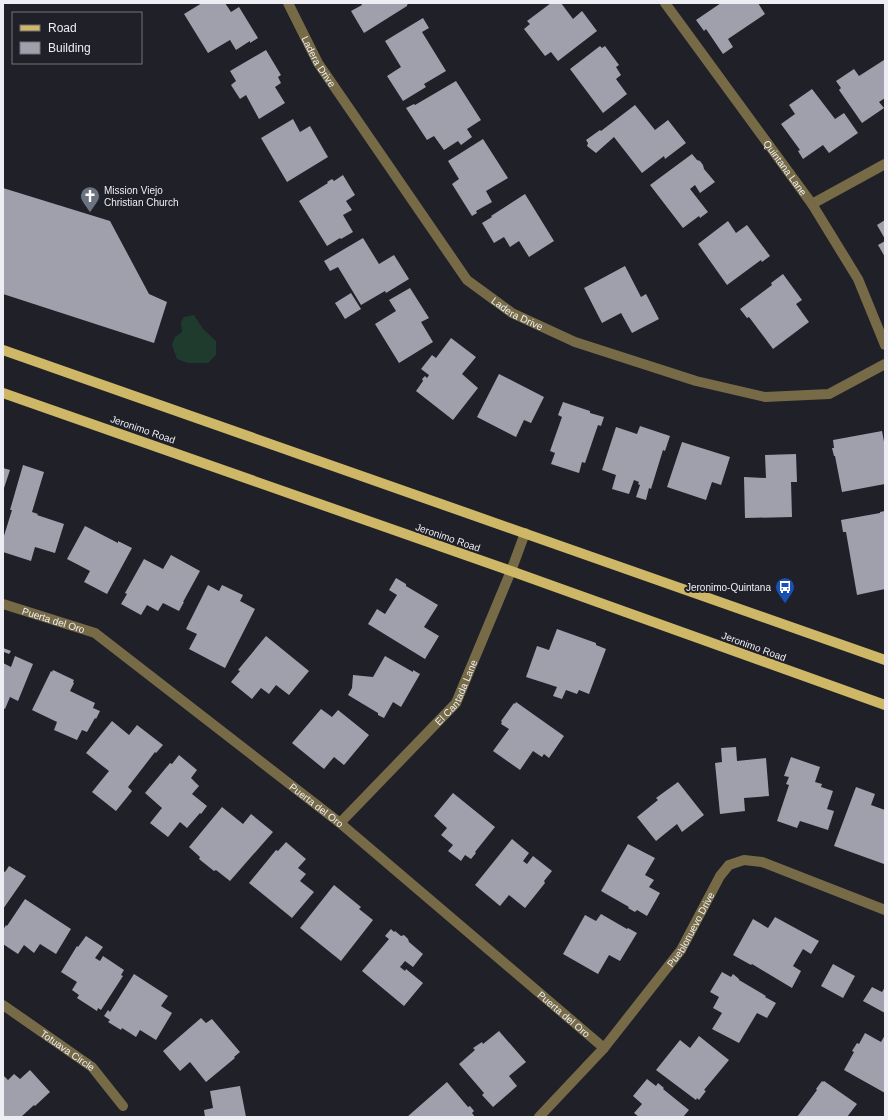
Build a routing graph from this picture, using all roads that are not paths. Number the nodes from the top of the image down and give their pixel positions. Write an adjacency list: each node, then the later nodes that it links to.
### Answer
1 (288, 3): 7 (street, Ladera Drive)
2 (665, 3): 4 (street, Quintana Lane)
3 (885, 164): 4 (street)
4 (812, 204): 5 (street, Quintana Lane)
5 (885, 345)
6 (3, 350): 9 (main road)
7 (885, 364)
8 (3, 393): 10 (main road, Jeronimo Road)
9 (526, 533): 10 (street, El Cantada Lane); 12 (main road)
10 (511, 571): 13 (main road, Jeronimo Road); 14 (street, El Cantada Lane)
11 (3, 604): 14 (street, Puerta del Oro)
12 (885, 660)
13 (885, 706)
14 (340, 822): 17 (street, Puerta del Oro)
15 (885, 910): 17 (street, Pueblonuevo Drive)
16 (3, 1005): 18 (street, Totuava Circle)
17 (604, 1048): 19 (street, Pueblonuevo Drive)
18 (122, 1106)
19 (539, 1117)

